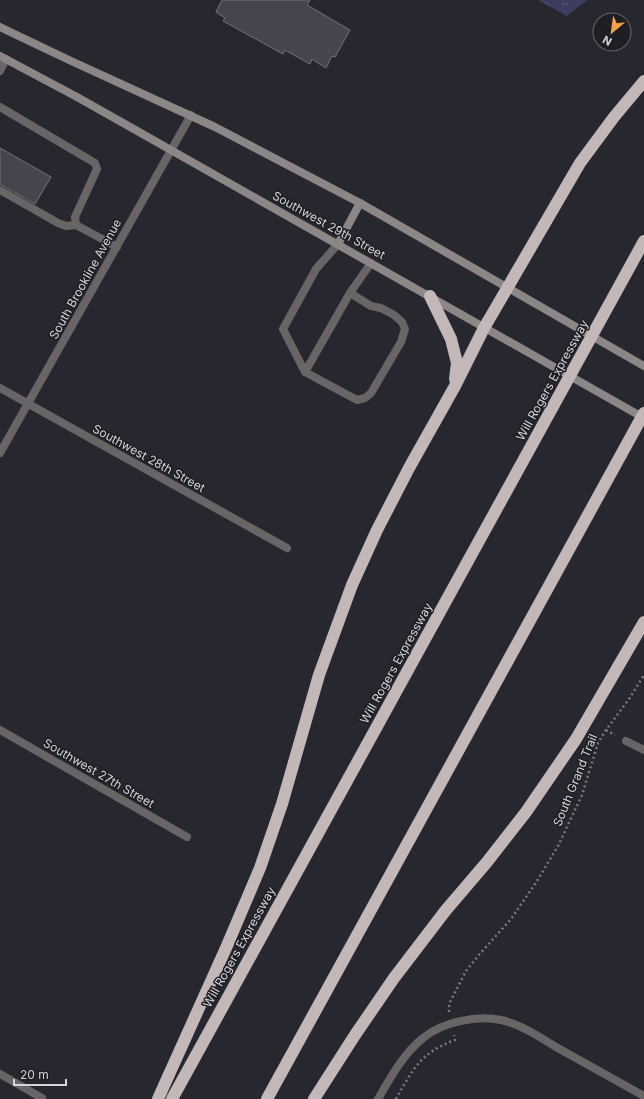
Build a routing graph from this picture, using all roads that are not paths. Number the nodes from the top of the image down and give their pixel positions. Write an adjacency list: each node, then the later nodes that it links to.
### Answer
1 (0, 27): 6 (main road)
2 (3, 58): 3 (street); 7 (main road, Southwest 29th Street)
3 (0, 71)
4 (644, 81): 15 (highway)
5 (0, 107): 10 (street)
6 (191, 115): 7 (street, South Brookline Avenue); 9 (main road)
7 (172, 151): 12 (main road, Southwest 29th Street); 13 (street, South Brookline Avenue)
8 (0, 190): 10 (street)
9 (360, 203): 12 (main road); 15 (main road)
10 (76, 225): 13 (street)
11 (644, 241): 37 (highway, Will Rogers Expressway)
12 (338, 244): 14 (main road, Southwest 29th Street); 20 (street)
13 (117, 247): 23 (street, South Brookline Avenue)
14 (371, 263): 16 (street); 17 (main road, Southwest 29th Street)
15 (508, 288): 18 (highway); 19 (main road)
16 (350, 293): 20 (street); 20 (street)
17 (430, 296): 18 (main road, Southwest 29th Street); 21 (highway)
18 (484, 328): 21 (highway); 25 (main road, Southwest 29th Street)
19 (644, 366)
20 (305, 372)
21 (455, 386): 36 (highway)
22 (0, 388): 23 (street, Southwest 28th Street)
23 (28, 404): 26 (street, South Brookline Avenue); 27 (street, Southwest 28th Street)
24 (644, 413): 38 (highway)
25 (644, 418)
26 (0, 453)
27 (287, 548)
28 (644, 622): 39 (highway)
29 (0, 730): 32 (street, Southwest 27th Street)
30 (626, 741): 31 (street)
31 (644, 750)
32 (187, 837)
33 (0, 1074): 35 (street)
34 (644, 1096): 40 (street)
35 (42, 1098)
36 (158, 1099)
37 (172, 1099)
38 (267, 1099)
39 (314, 1099)
40 (378, 1099)

